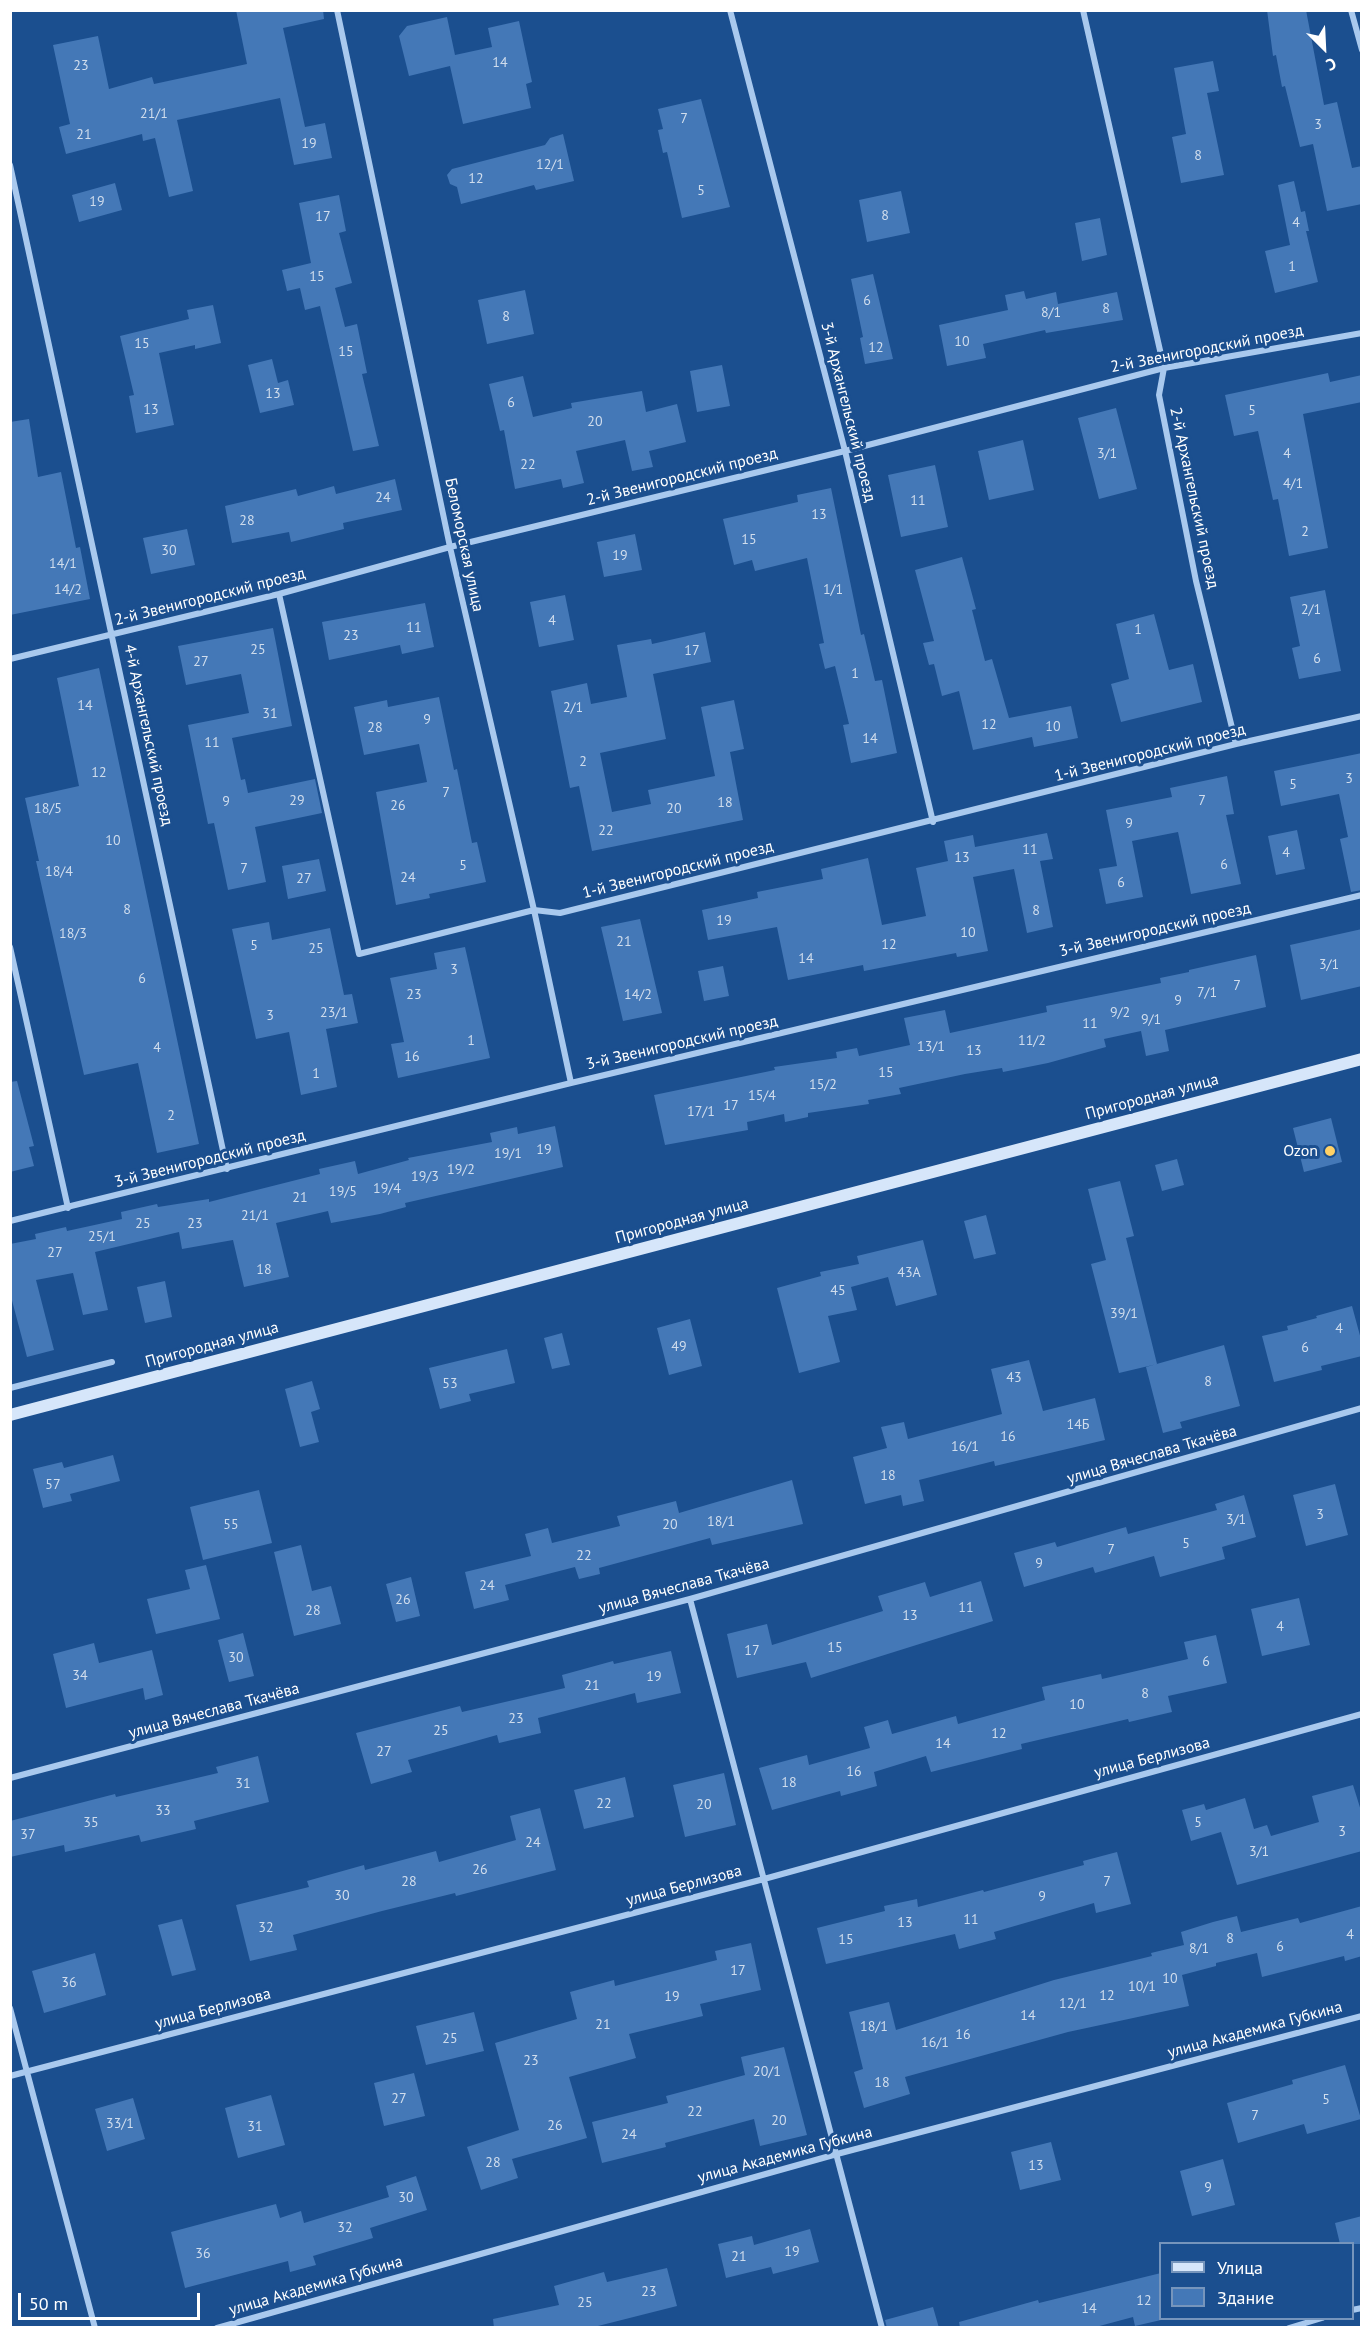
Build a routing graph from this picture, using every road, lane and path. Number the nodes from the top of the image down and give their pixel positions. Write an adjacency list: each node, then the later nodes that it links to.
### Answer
1 (337, 10): 10 (street, Беломорская улица)
2 (730, 10): 9 (street, 3-й Архангельский проезд)
3 (1083, 10): 8 (street, 2-й Архангельский проезд)
4 (1351, 10): 5 (street)
5 (1362, 50)
6 (10, 165): 12 (street, 4-й Архангельский проезд)
7 (1362, 333): 8 (street, 2-й Звенигородский проезд)
8 (1164, 368): 9 (street, 2-й Звенигородский проезд); 15 (street, 2-й Архангельский проезд)
9 (845, 451): 10 (street, 2-й Звенигородский проезд); 16 (street, 3-й Архангельский проезд)
10 (450, 547): 11 (street, 2-й Звенигородский проезд); 18 (street, Беломорская улица)
11 (279, 594): 12 (street, 2-й Звенигородский проезд); 18 (street, 1-й Звенигородский проезд)
12 (112, 635): 13 (street, 2-й Звенигородский проезд); 22 (street, 4-й Архангельский проезд)
13 (10, 659)
14 (1362, 716): 15 (street, 1-й Звенигородский проезд)
15 (1236, 744): 16 (street, 1-й Звенигородский проезд)
16 (933, 822): 18 (street, 1-й Звенигородский проезд)
17 (1362, 895): 21 (street, 3-й Звенигородский проезд)
18 (534, 910): 21 (street, Беломорская улица)
19 (10, 947): 23 (street)
20 (1362, 1059): 28 (street, Пригородная улица)
21 (571, 1083): 22 (street, 3-й Звенигородский проезд)
22 (227, 1169): 23 (street, 3-й Звенигородский проезд)
23 (68, 1208): 24 (street, 3-й Звенигородский проезд)
24 (10, 1221)
25 (112, 1362): 26 (street)
26 (10, 1388)
27 (1362, 1408): 29 (street, улица Вячеслава Ткачёва)
28 (10, 1415)
29 (690, 1599): 31 (street, улица Вячеслава Ткачёва); 32 (street)
30 (1362, 1714): 32 (street, улица Берлизова)
31 (10, 1778)
32 (764, 1879): 35 (street, улица Берлизова); 37 (street)
33 (10, 2008): 35 (street)
34 (1362, 2016): 37 (street, улица Академика Губкина)
35 (27, 2072): 36 (street, улица Берлизова); 39 (street)
36 (10, 2076)
37 (837, 2154): 40 (street, улица Академика Губкина); 41 (street)
38 (1318, 2320): 42 (street)
39 (95, 2328)
40 (217, 2328)
41 (882, 2328)
42 (1289, 2328)

